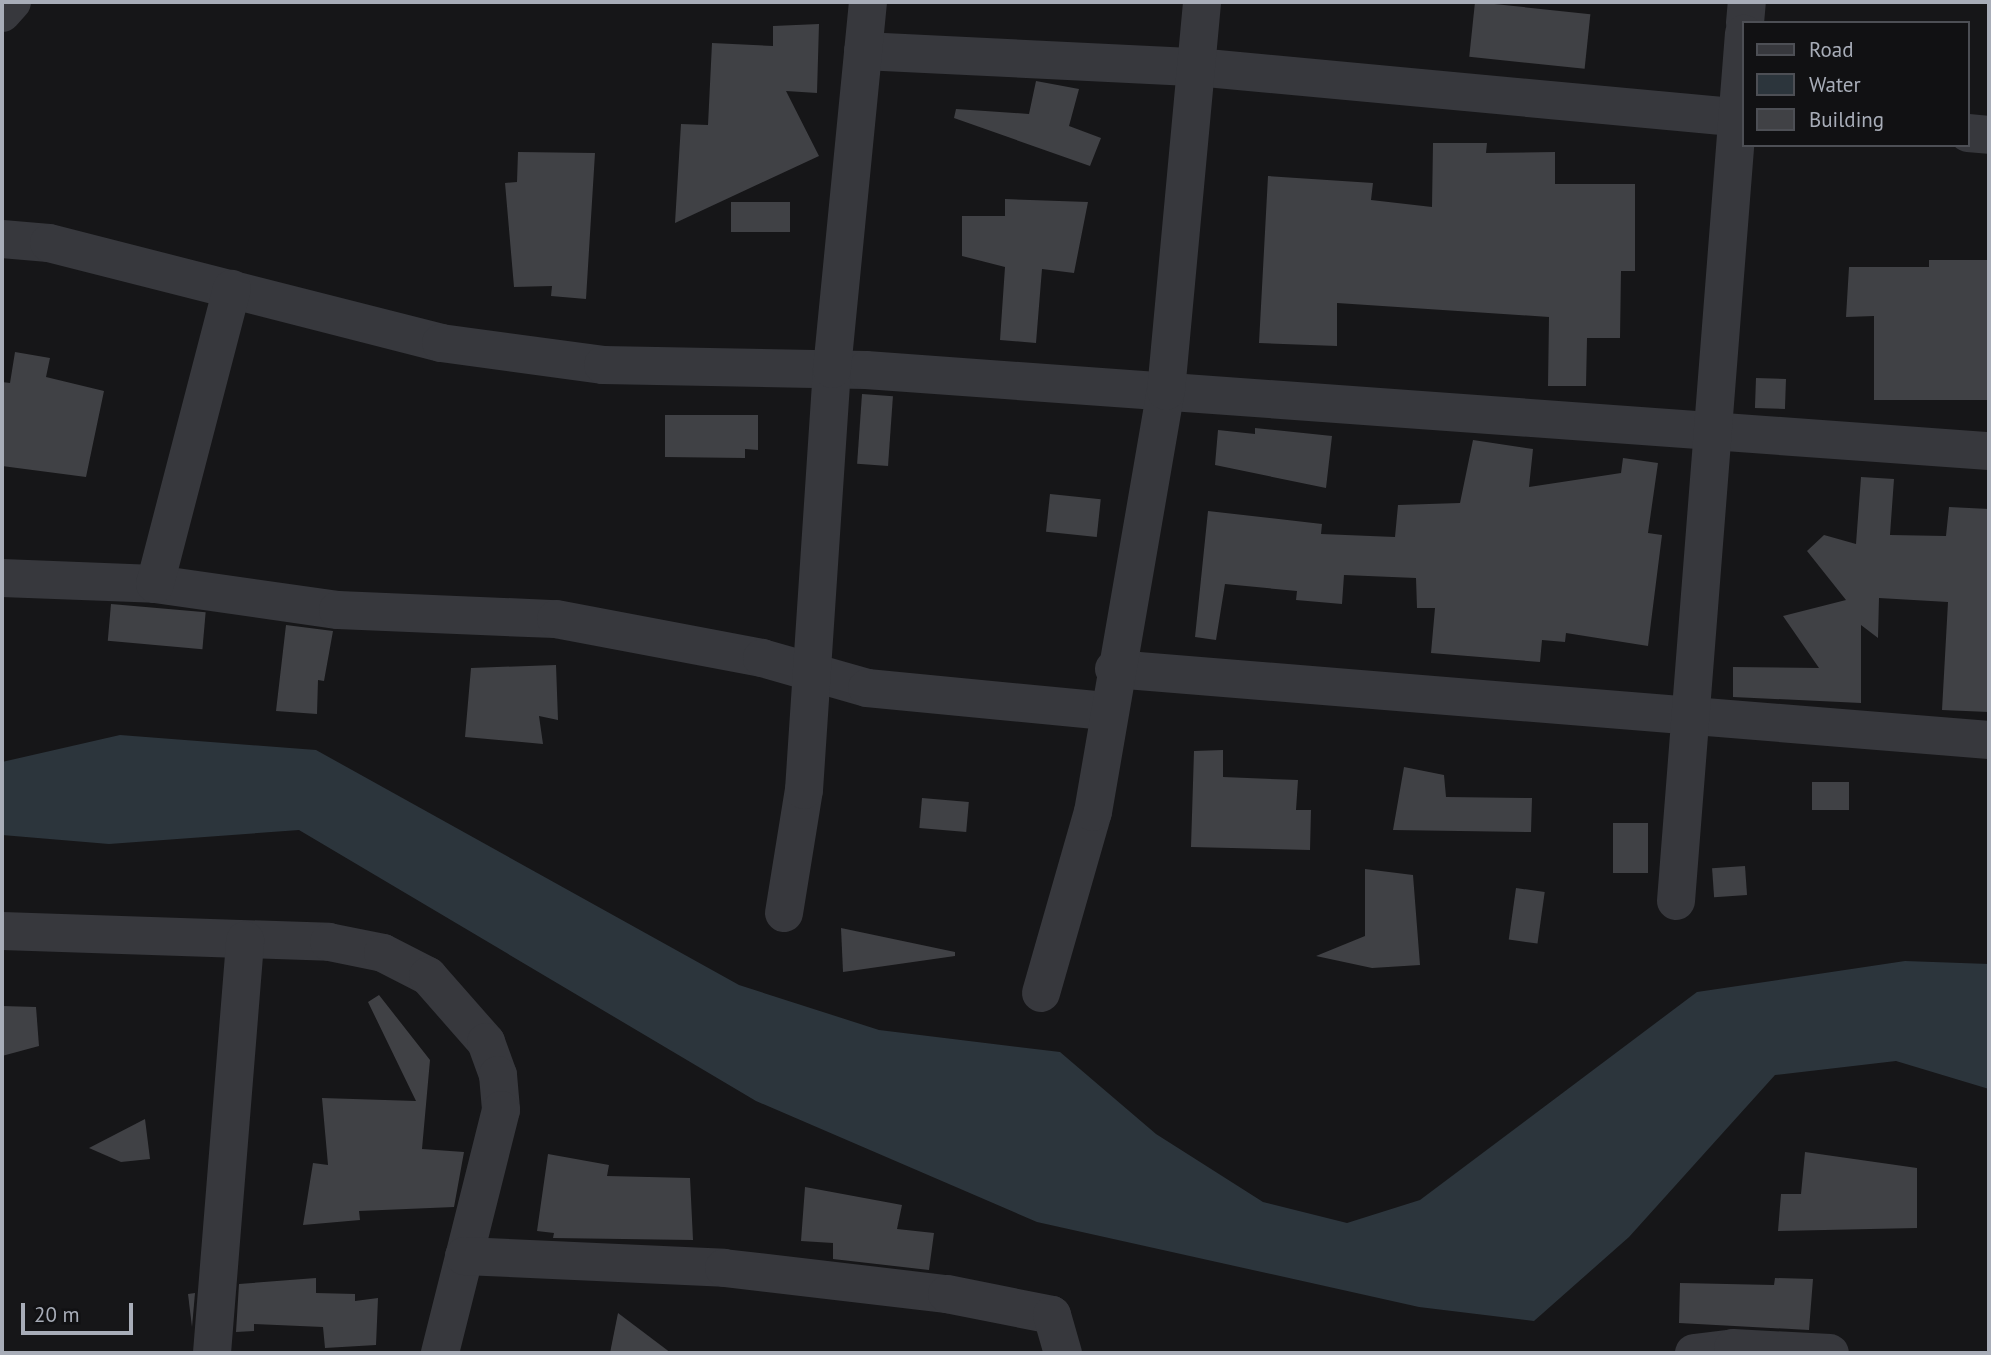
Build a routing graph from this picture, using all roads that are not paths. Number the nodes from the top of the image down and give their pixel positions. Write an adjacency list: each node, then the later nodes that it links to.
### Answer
1 (12, 2): 5 (street)
2 (868, 2): 7 (street)
3 (1202, 2): 8 (street)
4 (1747, 2): 6 (street)
5 (2, 13)
6 (1745, 21)
7 (863, 51): 8 (street); 15 (street)
8 (1196, 67): 10 (street); 16 (street)
9 (1742, 90): 10 (street)
10 (1741, 118): 17 (street)
11 (1970, 133): 12 (street)
12 (1989, 135)
13 (2, 239): 14 (street)
14 (232, 289): 15 (street); 20 (street)
15 (832, 369): 16 (street); 22 (street)
16 (1166, 390): 17 (street); 21 (street)
17 (1710, 430): 18 (street); 24 (street)
18 (1989, 451)
19 (2, 578): 20 (street)
20 (155, 584): 22 (street)
21 (1114, 669): 23 (street); 24 (street)
22 (814, 675): 23 (street); 27 (street)
23 (1106, 711): 30 (street)
24 (1693, 712): 25 (street); 26 (street)
25 (1989, 740)
26 (1676, 901)
27 (784, 913)
28 (2, 930): 29 (street)
29 (245, 940): 31 (street); 32 (street)
30 (1041, 993)
31 (464, 1256): 33 (street); 34 (street)
32 (212, 1353)
33 (440, 1353)
34 (1063, 1353)
35 (1694, 1353): 36 (street)
36 (1829, 1353)

